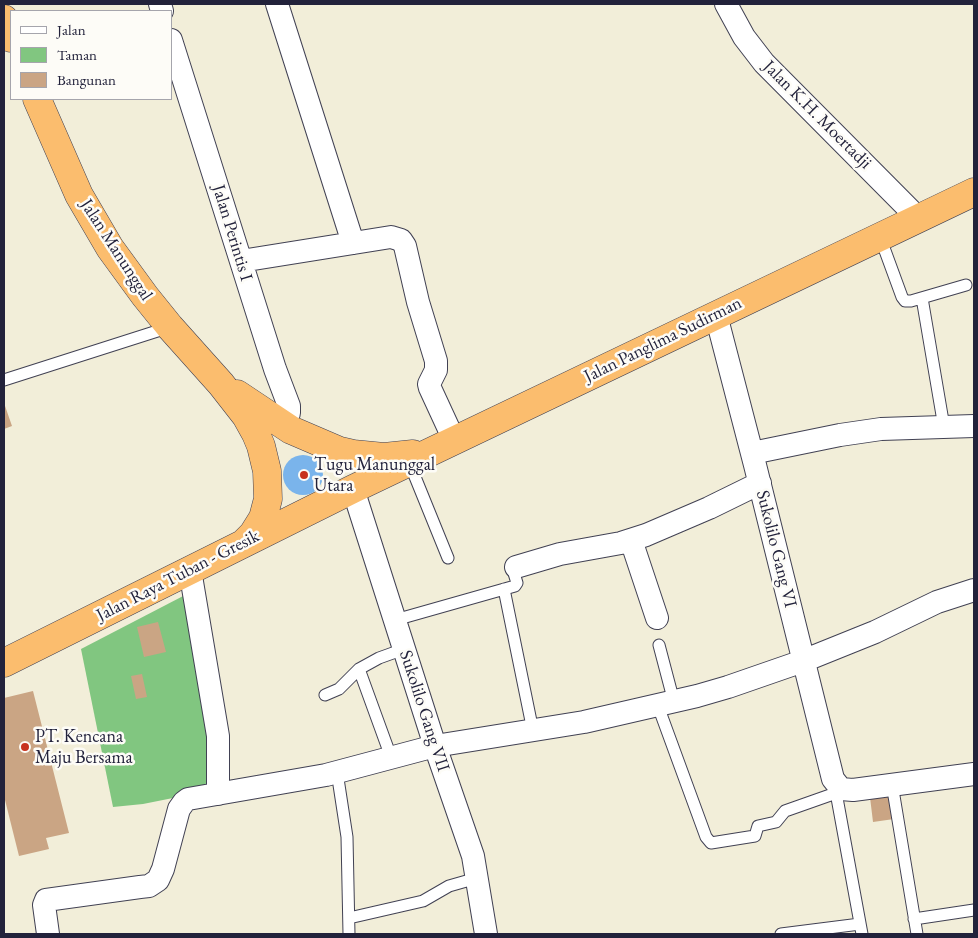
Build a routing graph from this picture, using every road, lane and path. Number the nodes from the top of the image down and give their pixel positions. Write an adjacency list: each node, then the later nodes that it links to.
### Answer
1 (276, 4): 10 (street)
2 (726, 4): 8 (street, Jalan K.H. Moertadji)
3 (4, 19): 4 (highway)
4 (10, 35)
5 (172, 43): 11 (street, Jalan Perintis I)
6 (37, 100): 15 (highway, Jalan Manunggal)
7 (974, 192): 8 (highway, Jalan Panglima Sudirman)
8 (918, 218): 9 (highway, Jalan Panglima Sudirman)
9 (880, 237): 13 (lane); 14 (highway, Jalan Panglima Sudirman)
10 (352, 243): 11 (street); 21 (street)
11 (241, 261): 18 (street, Jalan Perintis I)
12 (966, 285): 13 (lane)
13 (922, 298): 19 (lane)
14 (716, 315): 21 (highway, Jalan Panglima Sudirman); 22 (street, Sukolilo Gang VI)
15 (170, 327): 16 (lane); 17 (highway, Jalan Manunggal)
16 (4, 380)
17 (221, 384): 18 (highway, Jalan Manunggal); 27 (highway, Jalan Manunggal)
18 (280, 424): 21 (highway, Jalan Manunggal)
19 (944, 427): 20 (street); 22 (street)
20 (974, 430)
21 (444, 445): 23 (highway, Jalan Panglima Sudirman)
22 (752, 453): 24 (street, Sukolilo Gang VI)
23 (409, 462): 25 (highway, Jalan Panglima Sudirman); 28 (lane)
24 (760, 483): 26 (street); 37 (street, Sukolilo Gang VI)
25 (353, 489): 27 (highway, Jalan Raya Tuban - Gresik); 34 (street, Sukolilo Gang VII)
26 (631, 540): 29 (street); 33 (street)
27 (244, 543): 30 (highway, Jalan Raya Tuban - Gresik)
28 (448, 558)
29 (516, 567): 31 (lane)
30 (190, 570): 38 (highway, Jalan Raya Tuban - Gresik); 49 (street)
31 (504, 589): 34 (lane); 42 (lane)
32 (974, 590): 37 (street)
33 (657, 618)
34 (395, 620): 36 (street, Sukolilo Gang VII)
35 (659, 645): 41 (lane)
36 (404, 649): 39 (lane); 43 (street, Sukolilo Gang VII)
37 (803, 661): 41 (street); 48 (street, Sukolilo Gang VI)
38 (4, 664)
39 (359, 669): 40 (lane); 44 (lane)
40 (325, 695)
41 (666, 704): 42 (street); 48 (lane)
42 (534, 731): 43 (street)
43 (435, 746): 44 (street); 50 (street, Sukolilo Gang VII)
44 (391, 757): 45 (street)
45 (337, 772): 49 (street); 52 (lane)
46 (974, 774): 47 (street)
47 (892, 784): 48 (street); 53 (lane)
48 (836, 788): 54 (lane)
49 (218, 794): 55 (street)
50 (478, 878): 52 (lane); 57 (street, Sukolilo Gang VII)
51 (974, 910): 53 (lane)
52 (349, 918): 56 (lane)
53 (914, 919): 59 (lane)
54 (861, 929): 58 (lane)
55 (48, 934)
56 (349, 934)
57 (486, 934)
58 (781, 934)
59 (917, 934)

